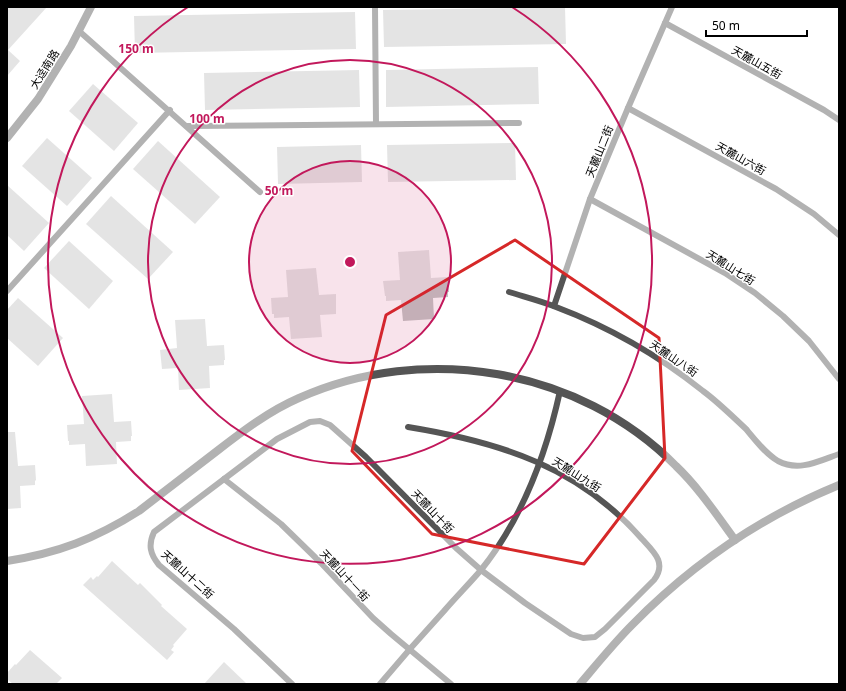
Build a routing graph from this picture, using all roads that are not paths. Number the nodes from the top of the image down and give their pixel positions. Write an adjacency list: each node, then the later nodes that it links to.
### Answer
1 (91, 7): 5 (street, 大迳南路)
2 (375, 7): 10 (lane)
3 (672, 7): 4 (lane, 天麓山二街)
4 (665, 23): 6 (lane, 天麓山二街); 8 (lane, 天麓山五街)
5 (79, 30): 7 (lane); 12 (street, 大迳南路)
6 (628, 108): 14 (lane, 天麓山二街); 15 (lane, 天麓山六街)
7 (170, 110): 11 (lane); 16 (lane)
8 (839, 120)
9 (519, 123): 10 (lane)
10 (376, 124): 11 (lane)
11 (187, 126): 13 (lane)
12 (7, 138)
13 (260, 192)
14 (590, 200): 18 (lane, 天麓山二街); 19 (lane, 天麓山七街)
15 (839, 235)
16 (7, 291)
17 (509, 292): 18 (lane, 天麓山八街)
18 (554, 306): 22 (lane, 天麓山八街)
19 (839, 379)
20 (560, 391): 23 (lane); 26 (street); 27 (street)
21 (408, 427): 23 (lane, 天麓山九街)
22 (839, 454)
23 (540, 463): 28 (lane); 29 (lane, 天麓山九街)
24 (224, 479): 28 (lane, 天麓山十街); 30 (lane, 天麓山十一街); 31 (lane, 天麓山十二街)
25 (839, 485): 26 (street)
26 (735, 540): 34 (street)
27 (7, 561)
28 (480, 570): 29 (lane, 天麓山十街); 30 (lane)
29 (630, 605)
30 (409, 649): 32 (lane); 33 (lane, 天麓山十一街)
31 (292, 684)
32 (380, 684)
33 (451, 684)
34 (580, 684)

